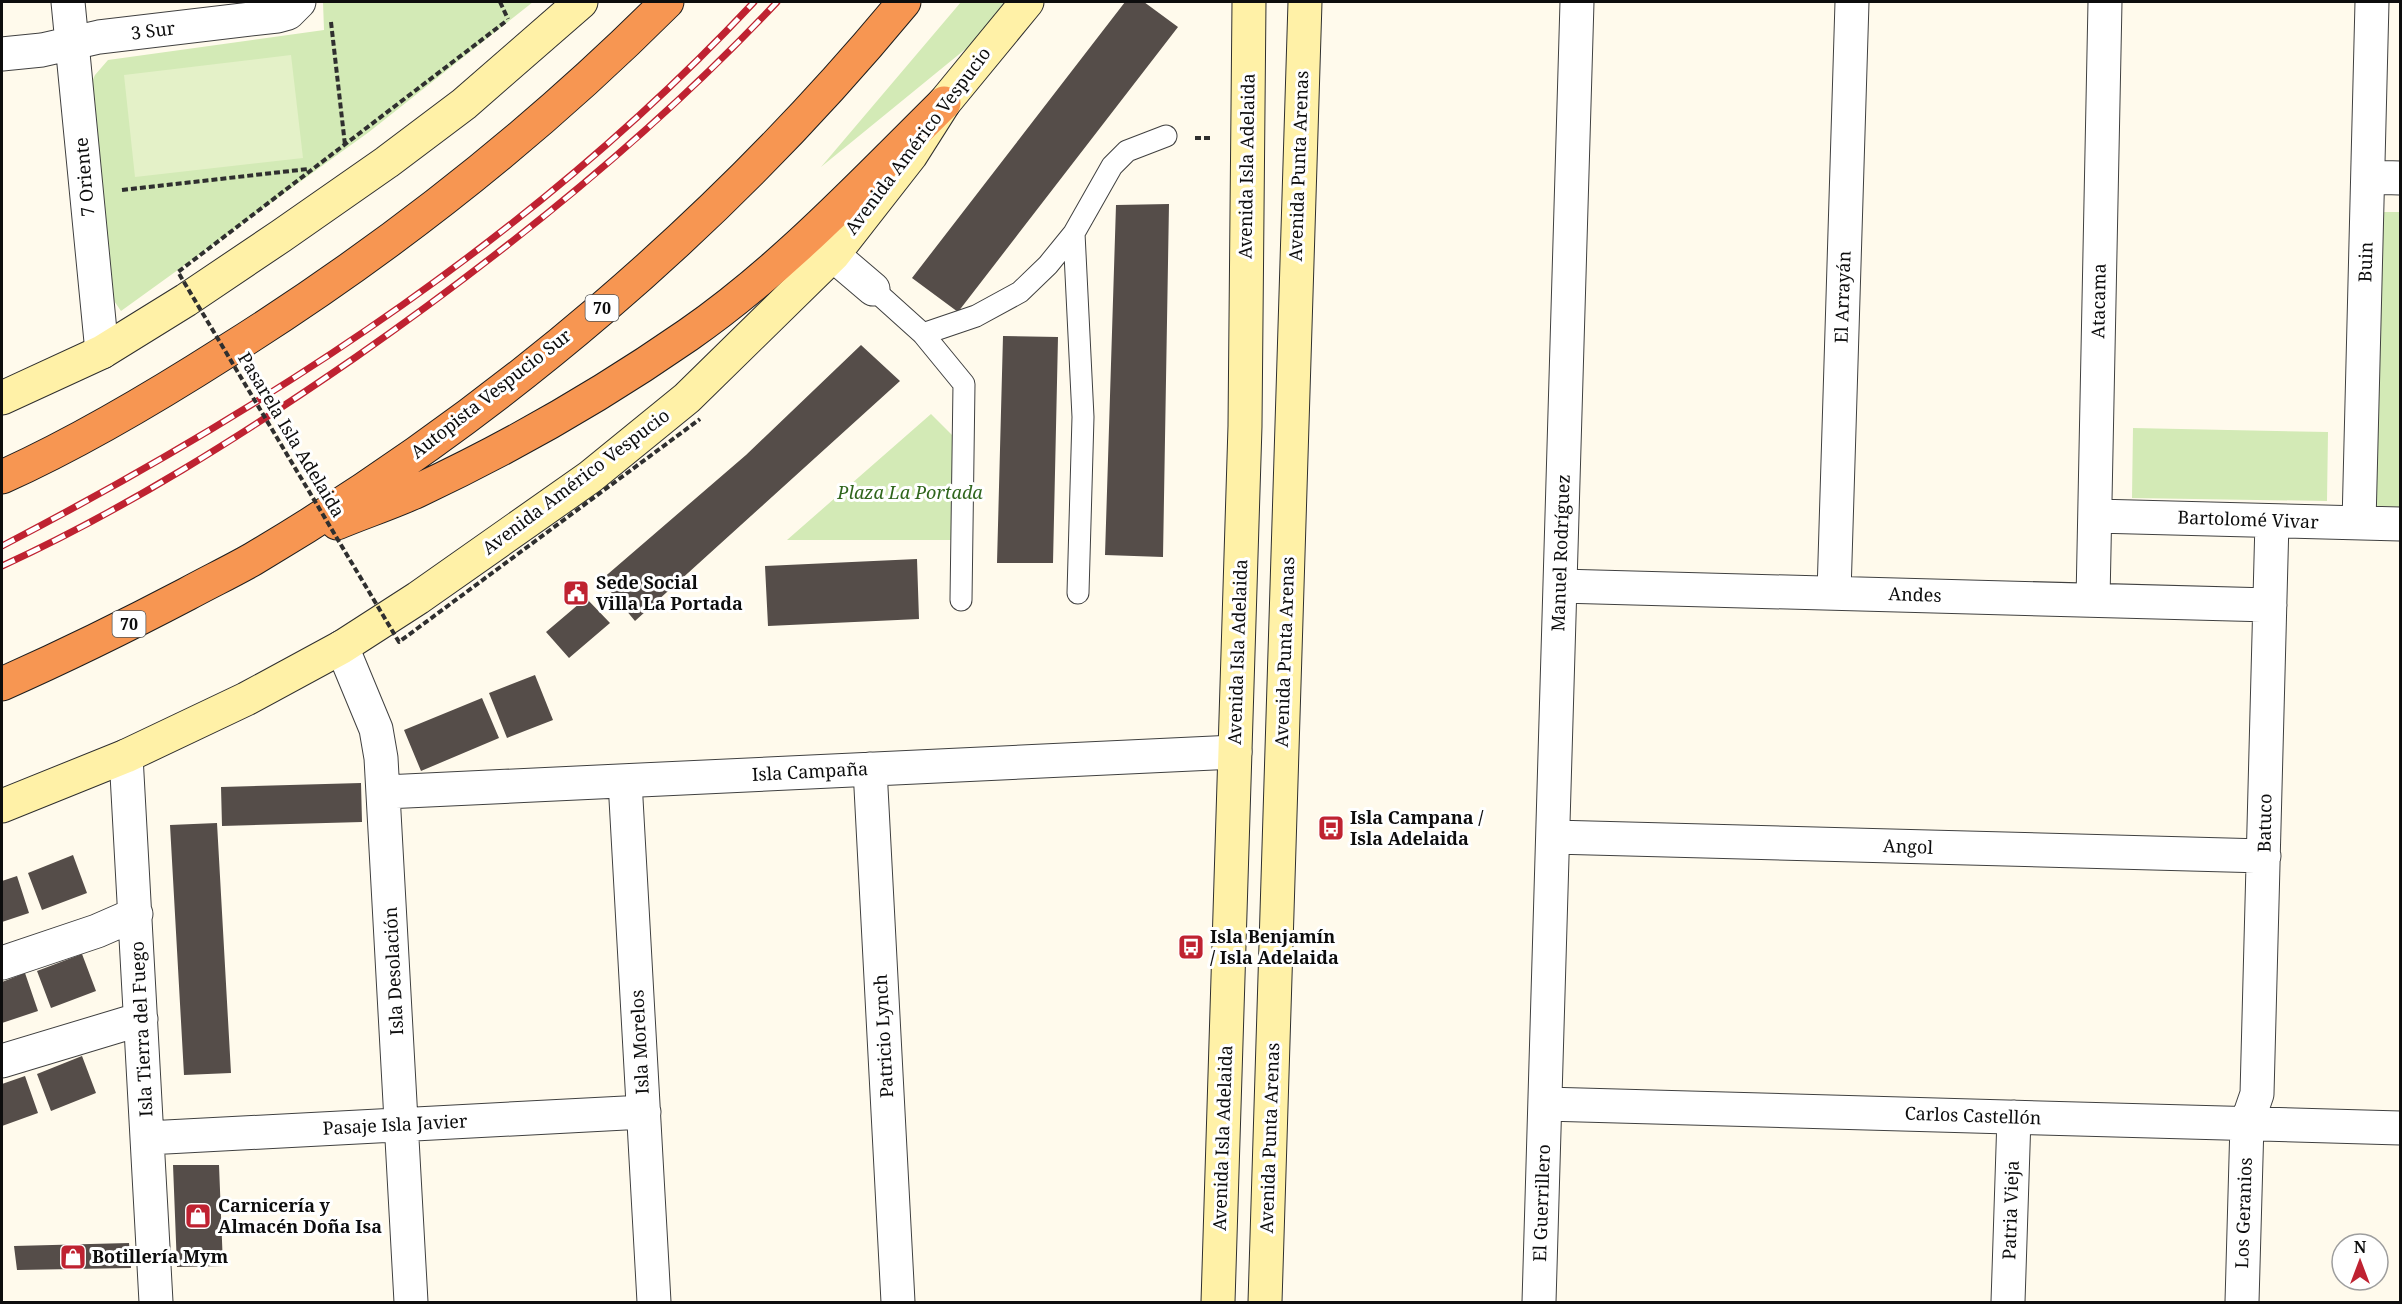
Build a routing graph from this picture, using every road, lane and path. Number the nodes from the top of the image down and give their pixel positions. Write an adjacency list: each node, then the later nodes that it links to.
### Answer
1 (68, 2): 15 (street, 7 Oriente)
2 (299, 2): 15 (street, 3 Sur)
3 (581, 2): 30 (main road)
4 (667, 2): 33 (highway)
5 (904, 2): 38 (highway, Autopista Vespucio Sur / 70)
6 (1027, 2): 17 (main road, Avenida Américo Vespucio)
7 (1249, 2): 47 (main road, Avenida Isla Adelaida)
8 (1305, 2): 71 (main road, Avenida Punta Arenas)
9 (1577, 2): 39 (street, Manuel Rodríguez)
10 (1852, 2): 41 (street, El Arrayán)
11 (2105, 2): 34 (street, Atacama)
12 (2372, 2): 23 (street, Buin)
13 (330, 13): 21 (path)
14 (505, 22): 32 (path, Pasarela Isla Adelaida, bridge)
15 (72, 43): 16 (street, 3 Sur); 25 (street, 7 Oriente)
16 (2, 54)
17 (944, 104): 27 (main road, Avenida Américo Vespucio); 38 (highway)
18 (1166, 136): 26 (lane)
19 (1195, 138): 20 (path)
20 (1216, 138)
21 (345, 153)
22 (323, 168): 25 (path)
23 (2368, 177): 24 (street); 36 (street, Buin)
24 (2400, 178)
25 (86, 195): 30 (street, 7 Oriente)
26 (1074, 232): 29 (lane); 40 (lane)
27 (833, 255): 28 (street); 45 (main road, Avenida Américo Vespucio)
28 (873, 290): 29 (lane)
29 (923, 334): 42 (lane)
30 (102, 352): 31 (main road)
31 (2, 398)
32 (700, 418)
33 (2, 477)
34 (2095, 516): 35 (street, Bartolomé Vivar); 43 (street, Atacama)
35 (2272, 521): 36 (street, Bartolomé Vivar); 44 (street, Batuco)
36 (2359, 523): 37 (street, Bartolomé Vivar)
37 (2400, 524)
38 (252, 559): 46 (highway, Autopista Vespucio Sur / 70)
39 (1560, 586): 41 (street, Andes); 53 (street, Manuel Rodríguez)
40 (1078, 593)
41 (1834, 593): 43 (street, Andes)
42 (961, 600)
43 (2093, 600): 44 (street, Andes)
44 (2270, 604): 54 (street, Batuco)
45 (342, 647): 48 (main road, Avenida Américo Vespucio); 51 (street, Isla Desolación)
46 (2, 684)
47 (1235, 752): 49 (street, Isla Campaña); 70 (main road, Avenida Isla Adelaida)
48 (126, 756): 52 (main road, Avenida Américo Vespucio); 55 (street, Isla Tierra del Fuego)
49 (870, 769): 50 (street, Isla Campaña); 69 (street, Patricio Lynch)
50 (625, 781): 51 (street, Isla Campaña); 60 (street, Isla Morelos)
51 (385, 792): 63 (street, Isla Desolación)
52 (2, 806)
53 (1553, 837): 54 (street, Angol); 59 (street, Manuel Rodríguez)
54 (2264, 856): 62 (street, Batuco)
55 (136, 914): 56 (street); 57 (street, Isla Tierra del Fuego)
56 (2, 963)
57 (141, 1019): 58 (street); 65 (street, Isla Tierra del Fuego)
58 (2, 1061)
59 (1545, 1104): 61 (street, Carlos Castellón); 72 (street, El Guerrillero)
60 (644, 1112): 63 (street, Pasaje Isla Javier); 68 (street, Isla Morelos)
61 (2014, 1117): 62 (street, Carlos Castellón); 73 (street, Patria Vieja)
62 (2247, 1123): 64 (street, Carlos Castellón); 74 (street, Los Geranios)
63 (402, 1125): 65 (street, Pasaje Isla Javier); 67 (street, Isla Desolación)
64 (2400, 1128)
65 (147, 1138): 66 (street, Isla Tierra del Fuego)
66 (156, 1302)
67 (411, 1302)
68 (654, 1302)
69 (898, 1302)
70 (1218, 1302)
71 (1265, 1302)
72 (1539, 1302)
73 (2008, 1302)
74 (2241, 1302)

